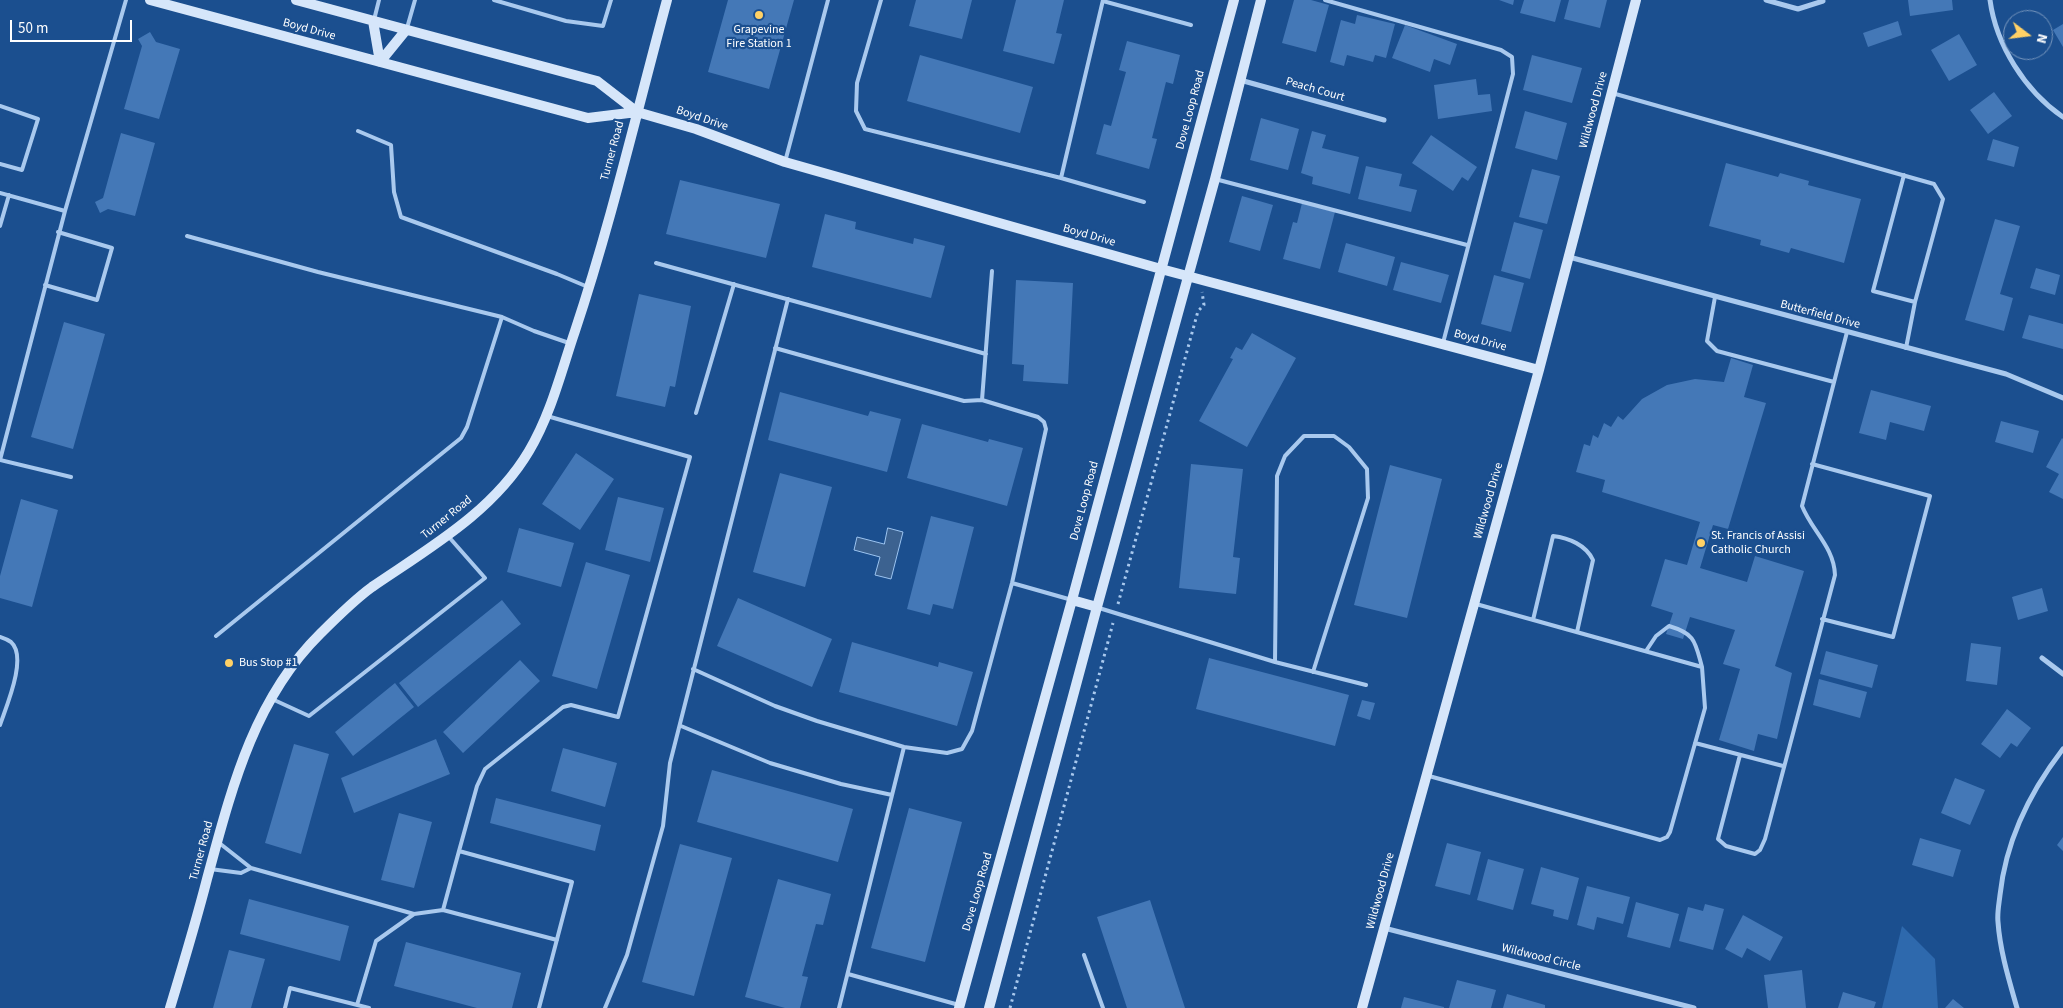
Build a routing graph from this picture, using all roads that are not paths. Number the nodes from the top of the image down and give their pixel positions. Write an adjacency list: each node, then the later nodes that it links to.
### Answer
1 (126, 0): 38 (lane)
2 (150, 0): 22 (street, Boyd Drive)
3 (296, 0): 19 (street, Boyd Drive)
4 (379, 0): 19 (lane)
5 (415, 0): 21 (lane)
6 (494, 0): 7 (lane)
7 (611, 0)
8 (667, 0): 26 (street, Turner Road)
9 (828, 0): 30 (lane)
10 (881, 0): 33 (lane)
11 (1234, 0): 45 (street, Dove Loop Road)
12 (1261, 0): 23 (street)
13 (1325, 0): 42 (lane)
14 (1636, 0): 24 (street, Wildwood Drive)
15 (1766, 0): 18 (street)
16 (1990, 0): 27 (street)
17 (1103, 1): 20 (lane); 33 (lane)
18 (1823, 2)
19 (373, 21): 21 (street, Boyd Drive); 22 (street)
20 (1191, 25)
21 (406, 30): 22 (street); 26 (street, Boyd Drive)
22 (380, 62): 26 (street, Boyd Drive)
23 (1240, 80): 28 (street, Peach Court); 34 (street)
24 (1612, 93): 32 (lane); 43 (street, Wildwood Drive)
25 (0, 106): 31 (lane)
26 (637, 112): 30 (street, Boyd Drive); 50 (street, Turner Road)
27 (2063, 117)
28 (1384, 120)
29 (358, 131): 50 (lane)
30 (785, 162): 45 (street, Boyd Drive)
31 (0, 164)
32 (1904, 175): 53 (lane); 53 (lane)
33 (1061, 178): 37 (lane)
34 (1215, 179): 42 (lane); 47 (street)
35 (0, 193): 36 (lane)
36 (9, 195): 38 (lane); 39 (lane)
37 (1144, 202)
38 (65, 211): 40 (lane)
39 (0, 226)
40 (58, 232): 49 (lane); 49 (lane)
41 (187, 236): 54 (lane)
42 (1467, 245): 57 (lane)
43 (1569, 258): 51 (street, Butterfield Drive); 61 (street, Wildwood Drive)
44 (656, 263): 48 (lane)
45 (1161, 269): 47 (street, Boyd Drive); 72 (street, Dove Loop Road)
46 (992, 271): 60 (lane)
47 (1187, 276): 57 (street, Boyd Drive); 74 (street)
48 (734, 284): 52 (lane); 65 (lane)
49 (45, 285): 67 (lane)
50 (589, 288): 56 (street, Turner Road)
51 (1715, 297): 55 (street, Butterfield Drive); 62 (lane)
52 (788, 299): 58 (lane); 60 (lane)
53 (1915, 302): 59 (lane)
54 (502, 316): 56 (lane); 78 (lane)
55 (1847, 332): 59 (street, Butterfield Drive); 62 (lane)
56 (570, 344): 66 (street, Turner Road)
57 (1443, 344): 61 (street, Boyd Drive)
58 (775, 348): 64 (lane); 84 (lane)
59 (1906, 348): 63 (street, Butterfield Drive)
60 (986, 354): 64 (lane)
61 (1539, 370): 73 (street, Wildwood Drive)
62 (1834, 382): 68 (lane)
63 (2063, 398)
64 (982, 400): 71 (lane)
65 (696, 413)
66 (547, 416): 70 (street, Turner Road); 99 (lane)
67 (0, 460): 69 (lane)
68 (1812, 464): 75 (lane); 75 (lane)
69 (71, 477)
70 (448, 536): 88 (street, Turner Road); 88 (lane)
71 (1012, 584): 72 (lane); 92 (lane)
72 (1072, 600): 74 (street); 109 (street, Dove Loop Road)
73 (1473, 603): 76 (lane); 96 (street, Wildwood Drive)
74 (1096, 607): 82 (lane); 116 (street)
75 (1822, 619): 95 (lane)
76 (1533, 620): 77 (lane); 77 (lane)
77 (1577, 632): 80 (lane)
78 (216, 636)
79 (0, 637): 89 (lane)
80 (1646, 651): 83 (lane); 83 (lane)
81 (2042, 658): 86 (street)
82 (1275, 662): 85 (lane); 85 (lane)
83 (1702, 667): 91 (lane)
84 (693, 670): 90 (lane); 92 (lane)
85 (1313, 672): 87 (lane)
86 (2063, 674)
87 (1366, 685)
88 (271, 698): 98 (street, Turner Road)
89 (0, 725)
90 (681, 726): 97 (lane); 114 (lane)
91 (1695, 743): 94 (lane); 96 (lane)
92 (904, 747): 97 (lane)
93 (2063, 749): 120 (street)
94 (1740, 755): 95 (lane); 95 (lane)
95 (1783, 766)
96 (1426, 775): 104 (street, Wildwood Drive)
97 (892, 795): 107 (lane)
98 (217, 841): 100 (lane); 101 (street, Turner Road)
99 (459, 851): 102 (lane); 105 (lane)
100 (251, 868): 101 (lane); 103 (lane)
101 (210, 869): 110 (street, Turner Road)
102 (443, 910): 103 (lane); 105 (lane)
103 (414, 914): 108 (lane)
104 (1384, 928): 118 (street, Wildwood Drive); 119 (street, Wildwood Circle)
105 (557, 940): 113 (lane)
106 (1084, 955): 117 (lane)
107 (848, 974): 109 (lane); 115 (lane)
108 (357, 1005): 111 (lane); 112 (lane)
109 (962, 1007)
110 (170, 1008)
111 (285, 1008)
112 (369, 1008)
113 (539, 1008)
114 (605, 1008)
115 (839, 1008)
116 (989, 1008)
117 (1103, 1008)
118 (1362, 1008)
119 (1694, 1008)
120 (2017, 1008)

